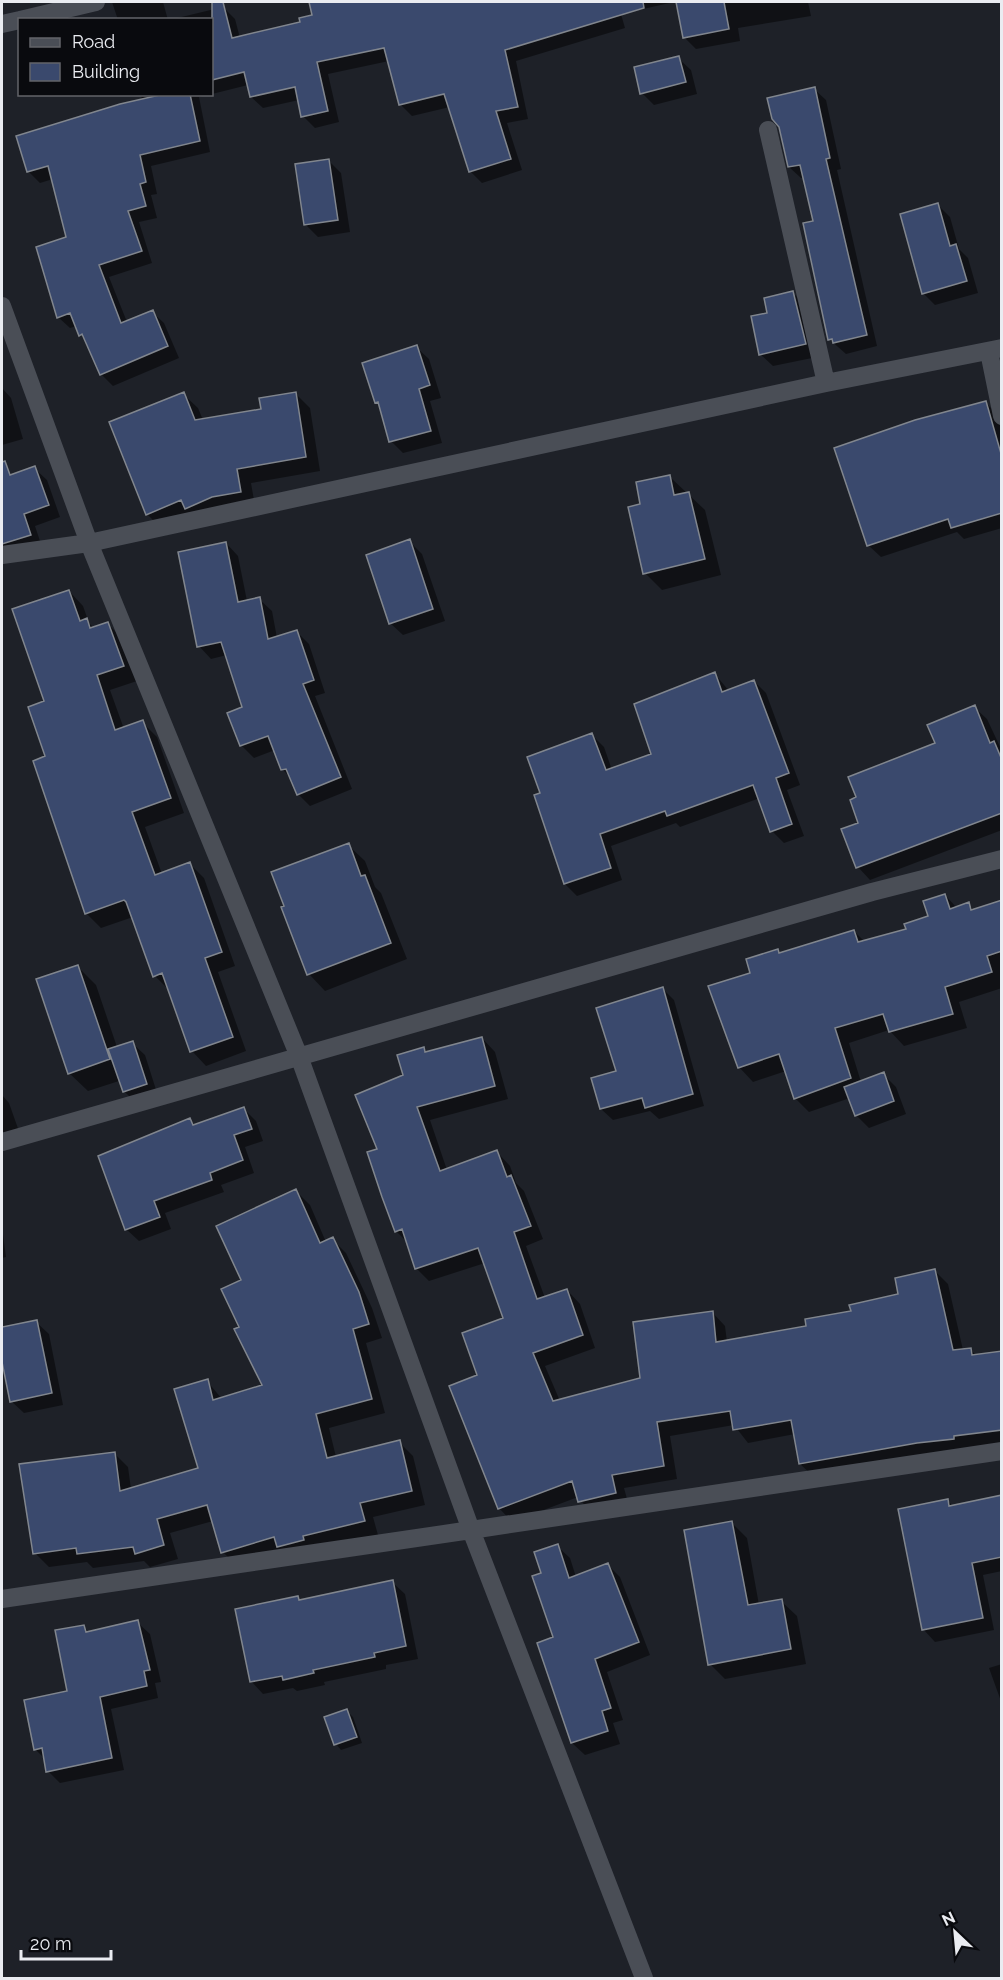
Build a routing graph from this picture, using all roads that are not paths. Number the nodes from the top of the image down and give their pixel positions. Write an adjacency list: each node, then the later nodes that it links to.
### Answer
1 (96, 2): 2 (street)
2 (28, 18)
3 (18, 20): 4 (street)
4 (2, 24)
5 (768, 130): 8 (street)
6 (2, 306): 10 (street)
7 (995, 350): 8 (street); 9 (street)
8 (825, 383): 10 (street)
9 (1002, 416)
10 (89, 543): 11 (street); 13 (street)
11 (2, 555)
12 (1002, 859): 13 (street)
13 (300, 1059): 14 (street); 16 (street)
14 (2, 1142)
15 (1002, 1451): 16 (street)
16 (471, 1530): 17 (street); 18 (street)
17 (2, 1599)
18 (644, 1978)

